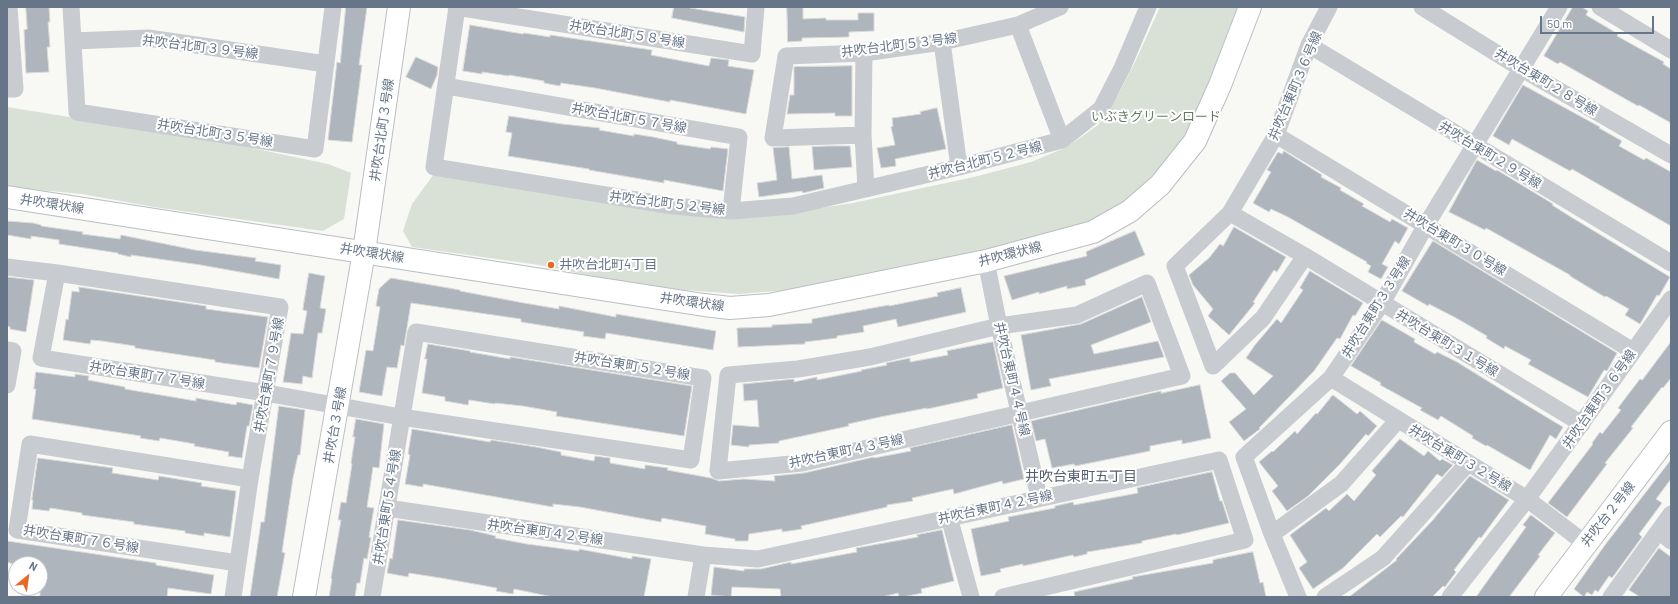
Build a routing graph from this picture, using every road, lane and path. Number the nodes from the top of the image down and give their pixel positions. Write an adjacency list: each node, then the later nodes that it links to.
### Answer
1 (9, 7): 23 (street)
2 (71, 7): 15 (street, 井吹台北町３５号線)
3 (333, 7): 20 (street, 井吹台北町３５号線)
4 (399, 7): 35 (street, 井吹台北町３号線)
5 (457, 7): 6 (street, 井吹台北町５８号線); 22 (street, 井吹台北町５２号線)
6 (756, 7)
7 (1060, 7): 14 (street, 井吹台北町５３号線)
8 (1250, 7): 37 (street, 井吹環状線)
9 (1330, 7): 17 (street, 井吹台東町３６号線)
10 (1422, 7): 21 (street, 井吹台東町２８号線)
11 (1559, 7): 21 (street, 井吹台東町３３号線)
12 (1600, 7): 18 (street)
13 (1143, 8): 26 (street, 井吹台北町５２号線)
14 (1018, 25): 16 (street, 井吹台北町５３号線); 26 (street)
15 (73, 41): 20 (street, 井吹台北町３９号線); 20 (street, 井吹台北町３５号線)
16 (942, 42): 19 (street, 井吹台北町５３号線); 29 (street)
17 (1309, 45): 25 (street, 井吹台東町３６号線); 27 (street, 井吹台東町２９号線)
18 (1671, 50)
19 (864, 53): 24 (street); 24 (street, 井吹台北町５３号線)
20 (326, 64)
21 (1522, 69): 27 (street, 井吹台東町３３号線); 28 (street, 井吹台東町２８号線)
22 (446, 86): 32 (street, 井吹台北町５７号線); 32 (street, 井吹台北町５２号線)
23 (7, 89)
24 (863, 135): 30 (street)
25 (1276, 135): 33 (street, 井吹台東町３６号線); 34 (street, 井吹台東町３０号線)
26 (1062, 140): 29 (street, 井吹台北町５２号線)
27 (1474, 146): 34 (street, 井吹台東町３３号線); 38 (street, 井吹台東町２９号線)
28 (1671, 156)
29 (959, 167): 30 (street, 井吹台北町５２号線)
30 (866, 189): 32 (street, 井吹台北町５２号線)
31 (7, 197): 35 (street, 井吹環状線)
32 (731, 211)
33 (1230, 213): 36 (street, 井吹台東町３１号線); 36 (street, 井吹台東町３６号線)
34 (1426, 225): 42 (street, 井吹台東町３３号線); 45 (street, 井吹台東町３０号線)
35 (364, 252): 37 (street, 井吹環状線); 49 (street, 井吹台３号線)
36 (1305, 256): 42 (street, 井吹台東町３１号線)
37 (986, 261): 43 (street, 井吹台東町４４号線)
38 (1671, 263)
39 (7, 267): 40 (street, 井吹台東町７９号線)
40 (57, 273): 48 (street, 井吹台東町７９号線); 48 (street, 井吹台東町７７号線)
41 (1671, 299): 45 (street, 井吹台東町３６号線)
42 (1382, 303): 46 (street, 井吹台東町３３号線); 53 (street, 井吹台東町３１号線)
43 (999, 326): 50 (street, 井吹台東町４４号線); 50 (street, 井吹台東町４３号線); 50 (street, 井吹台東町４３号線)
44 (7, 350): 47 (street)
45 (1633, 351): 53 (street, 井吹台東町３６号線)
46 (1331, 378): 52 (street, 井吹台東町３２号線); 62 (street, 井吹台東町３３号線)
47 (7, 385)
48 (266, 393): 49 (street, 井吹台東町７７号線); 56 (street, 井吹台東町７９号線)
49 (338, 406): 51 (street, 井吹台東町５２号線); 68 (street, 井吹台３号線)
50 (1020, 413): 57 (street, 井吹台東町４４号線)
51 (401, 417): 51 (street, 井吹台東町５２号線); 59 (street, 井吹台東町５４号線)
52 (1398, 420): 55 (street, 井吹台東町３２号線); 62 (street)
53 (1582, 424): 58 (street, 井吹台東町３６号線)
54 (1669, 439): 64 (street, 井吹台２号線)
55 (1468, 463): 58 (street, 井吹台東町３２号線); 74 (street)
56 (250, 480): 66 (street, 井吹台東町７９号線); 66 (street, 井吹台東町７６号線)
57 (1039, 497): 61 (street, 井吹台東町４２号線); 72 (street, 井吹台東町４２号線)
58 (1527, 499): 64 (street, 井吹台東町３２号線); 75 (street, 井吹台東町３６号線)
59 (387, 508): 65 (street, 井吹台東町４２号線); 69 (street, 井吹台東町５４号線)
60 (1671, 514): 63 (street)
61 (949, 517): 65 (street, 井吹台東町４２号線); 71 (street)
62 (1272, 534): 73 (street, 井吹台東町３３号線)
63 (1665, 536): 77 (street)
64 (1586, 544): 76 (street, 井吹台２号線)
65 (703, 555): 70 (street)
66 (238, 563): 67 (street, 井吹台東町７９号線)
67 (233, 597)
68 (304, 597)
69 (372, 597)
70 (696, 597)
71 (971, 597)
72 (1003, 597)
73 (1298, 597)
74 (1325, 597)
75 (1450, 597)
76 (1546, 597)
77 (1611, 597)

